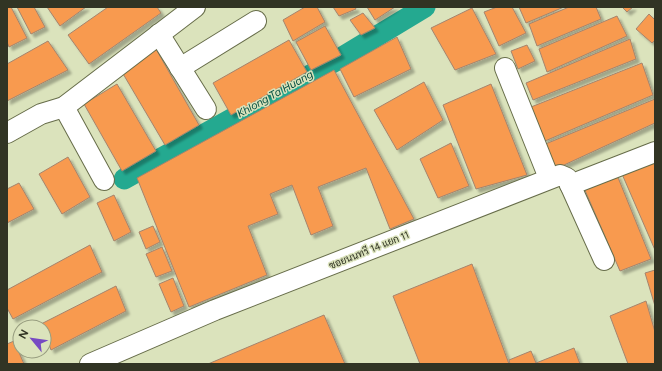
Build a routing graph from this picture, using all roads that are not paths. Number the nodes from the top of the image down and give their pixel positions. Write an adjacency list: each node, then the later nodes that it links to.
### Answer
1 (195, 7): 2 (street)
2 (174, 13): 4 (street)
3 (256, 21): 5 (street)
4 (159, 34): 5 (street); 7 (street)
5 (180, 68): 8 (street)
6 (505, 68): 11 (street)
7 (64, 107): 9 (street); 12 (street)
8 (206, 109)
9 (7, 133)
10 (655, 152): 13 (street)
11 (549, 178): 13 (street, ซอยนนทรี 14 แยก 11); 15 (street, ซอยนนทรี 14 แยก 11)
12 (104, 180)
13 (570, 185): 14 (street)
14 (604, 260)
15 (90, 364)

